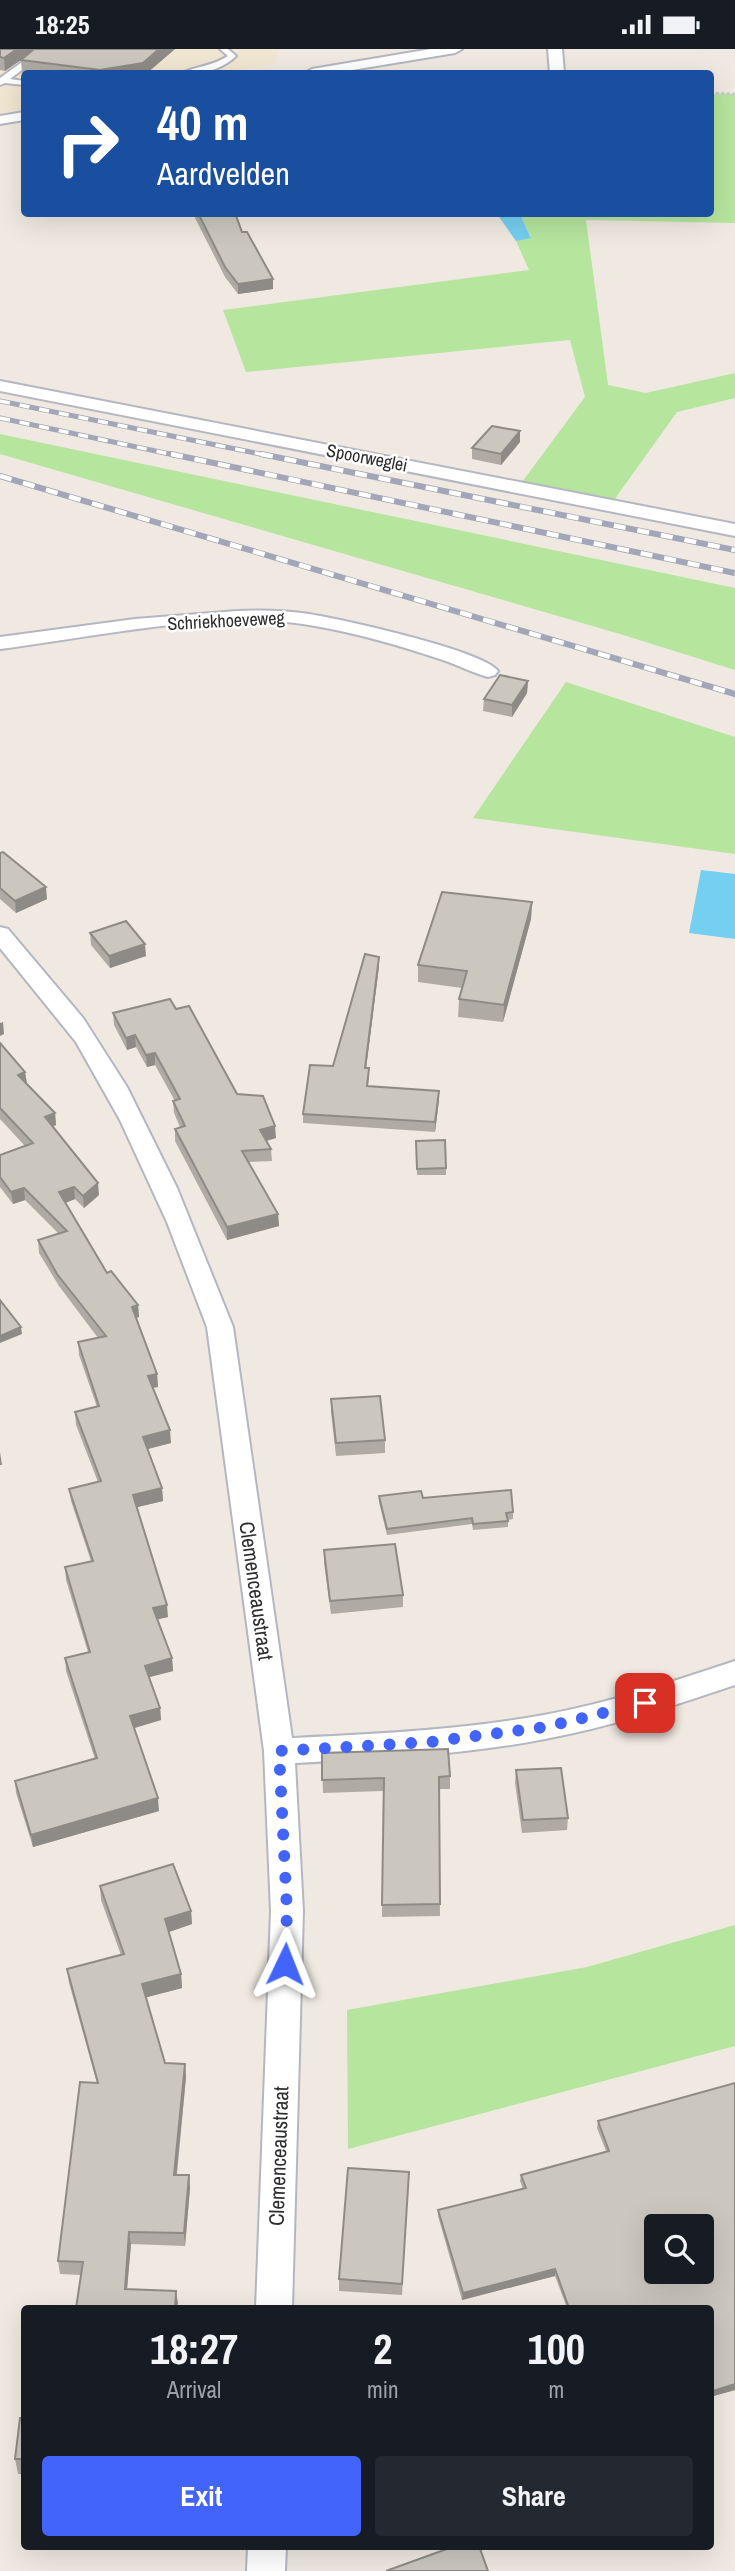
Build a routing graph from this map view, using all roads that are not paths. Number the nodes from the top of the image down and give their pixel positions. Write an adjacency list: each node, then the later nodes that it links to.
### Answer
1 (224, 49): 5 (lane)
2 (455, 49): 6 (street)
3 (555, 49): 7 (street)
4 (37, 55): 8 (lane)
5 (208, 70)
6 (330, 70)
7 (557, 70)
8 (1, 81): 9 (lane)
9 (21, 83)
10 (21, 116): 11 (street)
11 (0, 120)
12 (0, 386): 13 (street, Spoorweglei)
13 (735, 530)
14 (0, 643): 15 (street, Schriekhoeveweg)
15 (488, 671)
16 (0, 935): 18 (street, Clemenceaustraat)
17 (735, 1673): 18 (street)
18 (279, 1751): 19 (street, Clemenceaustraat)
19 (274, 2305)
20 (267, 2550): 21 (street)
21 (266, 2571)

